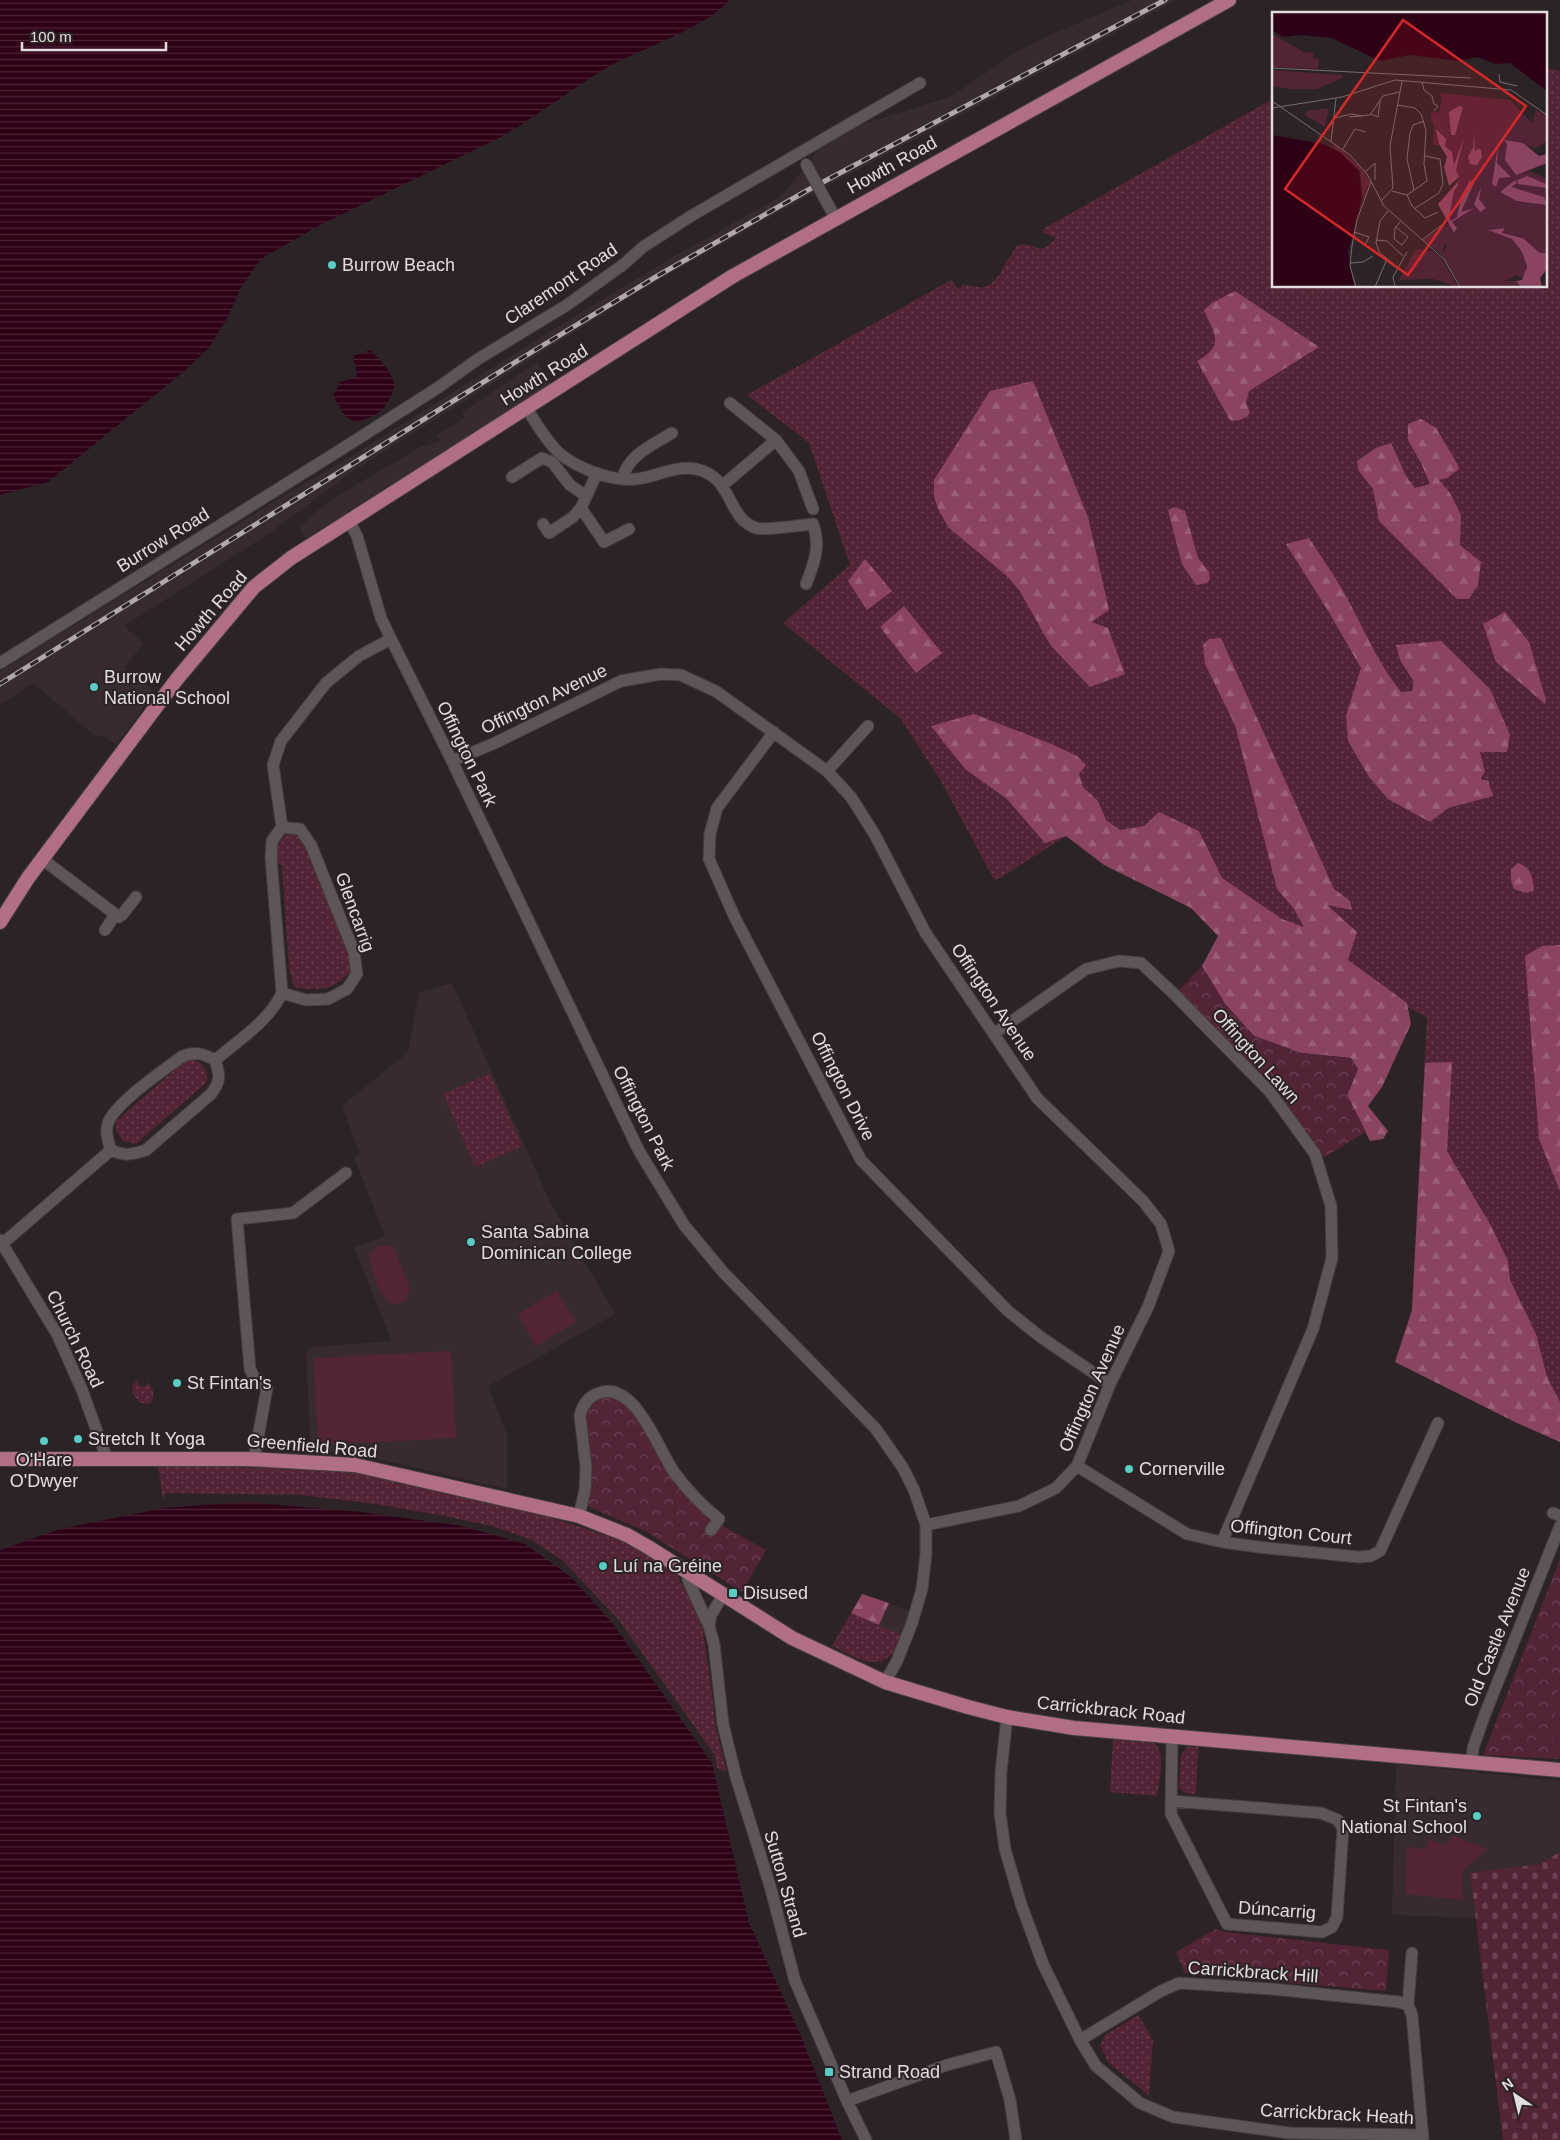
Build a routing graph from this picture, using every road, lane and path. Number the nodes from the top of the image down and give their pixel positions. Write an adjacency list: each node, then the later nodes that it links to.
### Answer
1 (1229, 0): 4 (main road, Howth Road)
2 (920, 83): 3 (street, Claremont Road)
3 (803, 159): 4 (street, bridge); 9 (street, Claremont Road)
4 (835, 218): 6 (main road, Howth Road)
5 (730, 403): 8 (street)
6 (527, 409): 10 (street); 17 (main road, Howth Road)
7 (672, 433): 12 (street)
8 (776, 440): 13 (street); 16 (street)
9 (345, 447): 22 (street, Burrow Road)
10 (597, 474): 12 (street); 14 (street)
11 (512, 477): 14 (street)
12 (622, 479): 13 (street)
13 (723, 485): 20 (street)
14 (586, 496): 15 (street)
15 (581, 508): 18 (street); 19 (street)
16 (814, 509)
17 (349, 521): 21 (street, Offington Park); 28 (main road, Howth Road)
18 (543, 524)
19 (629, 528)
20 (806, 584)
21 (390, 639): 25 (street, Offington Park); 27 (street)
22 (0, 663)
23 (868, 726): 26 (street)
24 (774, 732): 25 (street, Offington Avenue); 26 (street, Offington Avenue); 39 (street, Offington Drive)
25 (452, 761): 46 (street, Offington Park)
26 (827, 771): 34 (street, Offington Avenue)
27 (282, 827): 33 (street); 33 (street, Glencarrig)
28 (42, 859): 30 (street); 31 (main road, Howth Road)
29 (136, 897): 30 (street)
30 (119, 916): 32 (street)
31 (0, 922)
32 (105, 930)
33 (282, 993): 35 (street)
34 (995, 1033): 39 (street, Offington Avenue); 49 (street, Offington Lawn)
35 (215, 1060): 36 (street); 36 (street)
36 (111, 1150): 38 (street)
37 (346, 1173): 43 (street)
38 (1, 1242): 42 (street, Church Road)
39 (1110, 1384): 44 (street, Offington Avenue)
40 (1438, 1423): 49 (street, Offington Court)
41 (0, 1459): 42 (main road, Greenfield Road)
42 (107, 1459): 43 (main road, Greenfield Road)
43 (254, 1460): 45 (main road, Greenfield Road)
44 (1077, 1466): 46 (street, Offington Avenue); 49 (street, Offington Court)
45 (579, 1516): 48 (street); 50 (main road, Greenfield Road)
46 (926, 1525): 53 (street, Offington Park)
47 (1560, 1526): 56 (street, Old Castle Avenue)
48 (711, 1530)
49 (1222, 1542)
50 (691, 1573): 51 (main road, Carrickbrack Road); 52 (street, Sutton Strand)
51 (723, 1595): 52 (street); 53 (main road, Carrickbrack Road)
52 (709, 1626): 62 (street, Sutton Strand)
53 (885, 1682): 54 (main road, Carrickbrack Road)
54 (1007, 1717): 55 (main road, Carrickbrack Road); 61 (street, Carrickbrack Heath)
55 (1172, 1736): 56 (main road, Carrickbrack Road); 58 (street, Dúncarrig)
56 (1472, 1762): 57 (main road, Carrickbrack Road)
57 (1560, 1770)
58 (1171, 1800): 58 (street, Dúncarrig)
59 (1412, 1953): 60 (street)
60 (1408, 2006): 61 (street, Carrickbrack Hill); 64 (street)
61 (1080, 2040): 63 (street, Carrickbrack Heath)
62 (847, 2101): 65 (street, Sutton Strand); 66 (street)
63 (1290, 2136): 64 (street, Carrickbrack Heath)
64 (1423, 2138)
65 (866, 2140)
66 (1016, 2140)

